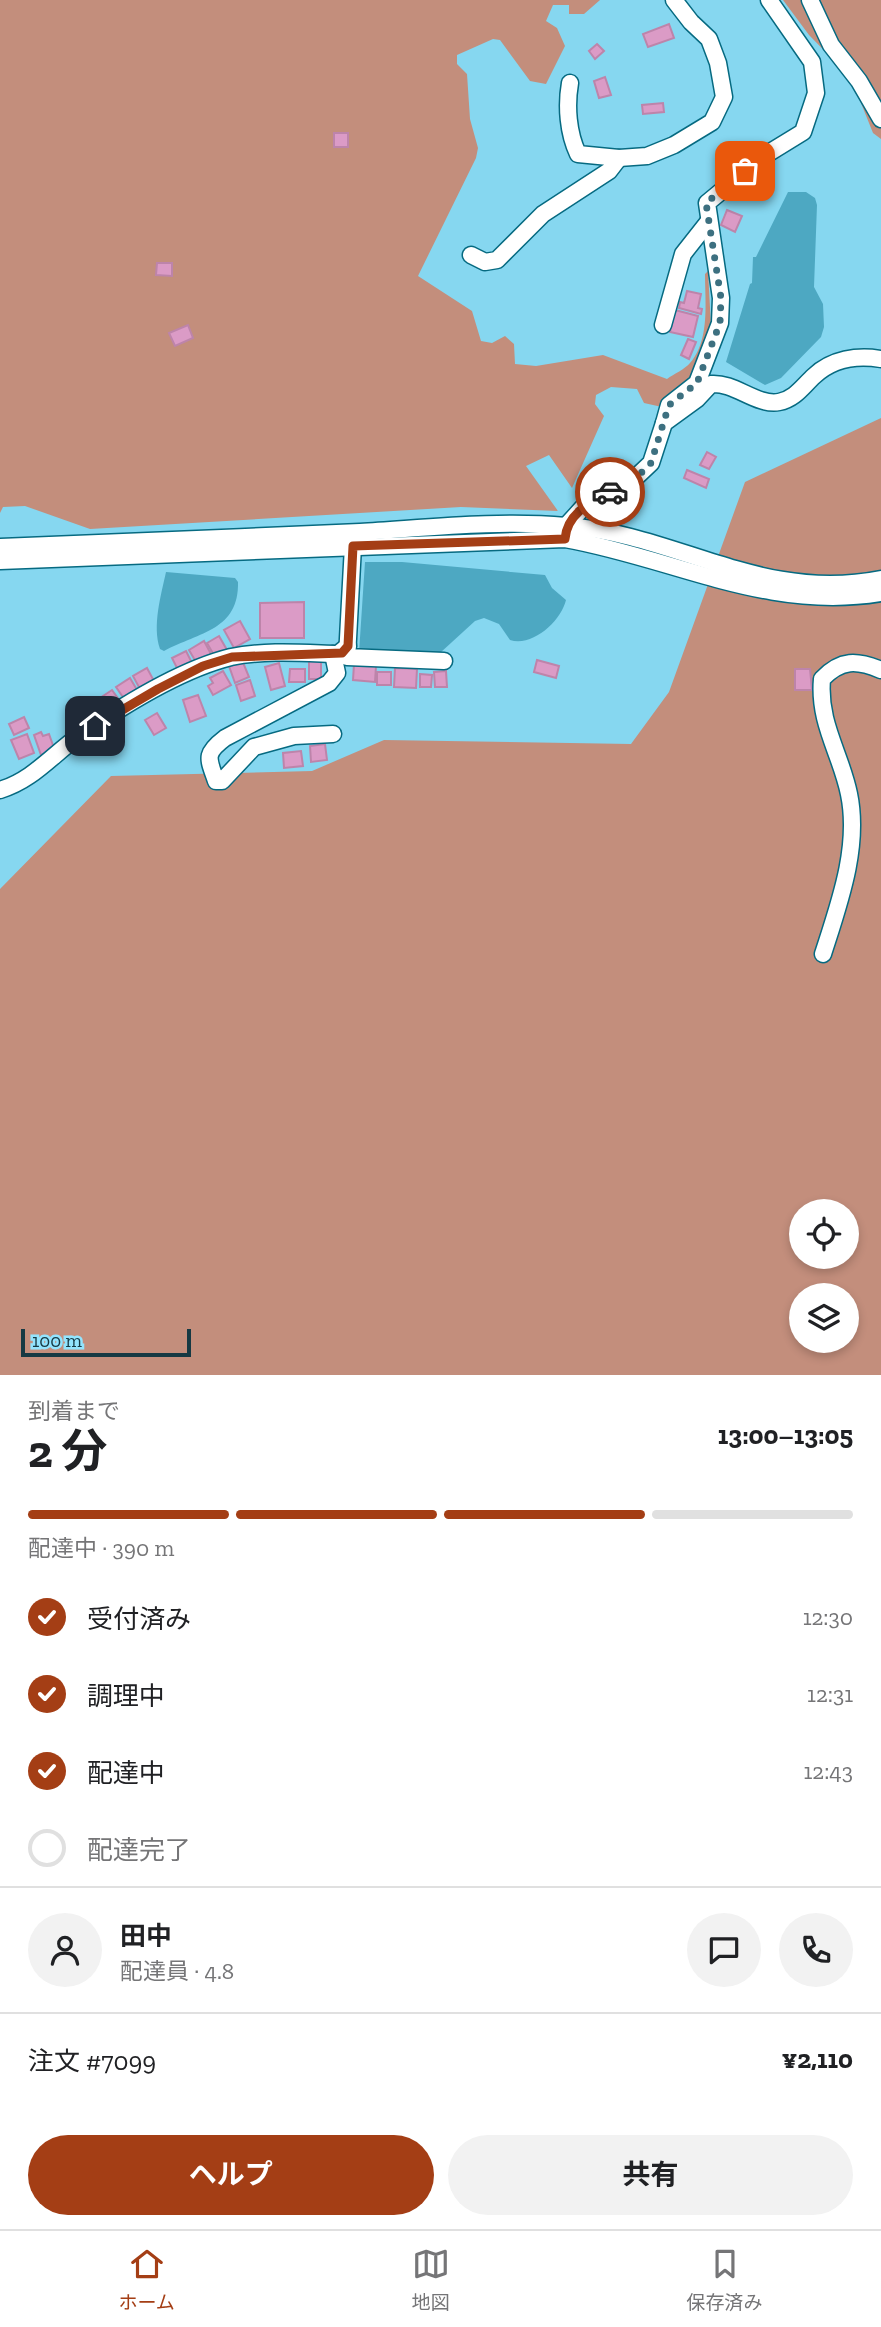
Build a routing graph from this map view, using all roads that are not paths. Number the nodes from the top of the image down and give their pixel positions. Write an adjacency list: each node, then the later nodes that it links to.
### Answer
1 (674, 0): 6 (street)
2 (769, 0): 7 (street)
3 (810, 0): 5 (street)
4 (570, 83): 6 (street)
5 (881, 119)
6 (619, 158): 8 (street)
7 (709, 221): 9 (street); 11 (street)
8 (471, 254)
9 (663, 325)
10 (881, 359): 11 (street)
11 (664, 423): 12 (street)
12 (565, 532): 13 (street); 14 (street); 16 (street); 17 (street)
13 (353, 546): 15 (street); 18 (street)
14 (0, 548)
15 (0, 561)
16 (881, 579)
17 (881, 593)
18 (348, 646): 19 (street); 20 (street)
19 (333, 654): 22 (street); 23 (street)
20 (444, 661)
21 (881, 670): 24 (street)
22 (333, 734)
23 (0, 790)
24 (823, 954)

